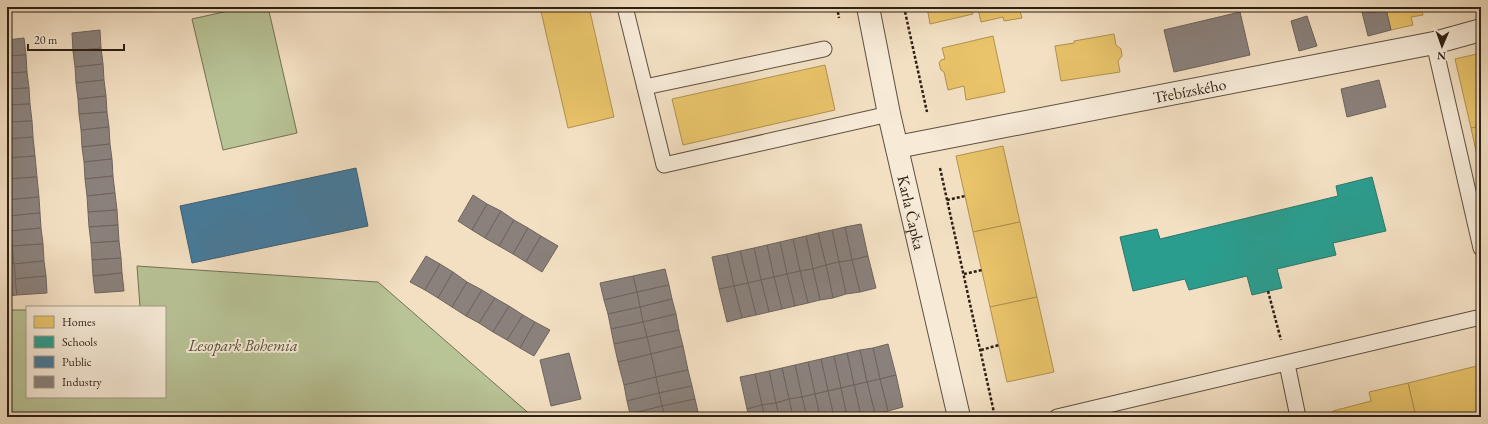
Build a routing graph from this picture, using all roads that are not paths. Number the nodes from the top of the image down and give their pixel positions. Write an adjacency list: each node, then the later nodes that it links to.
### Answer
1 (625, 7): 6 (lane)
2 (868, 7): 7 (street, Karla Čapka)
3 (1481, 30): 4 (street, Třebízského)
4 (1434, 43): 8 (street, Třebízského); 9 (lane)
5 (824, 49): 6 (lane)
6 (645, 86): 7 (lane)
7 (889, 114): 8 (street, Karla Čapka)
8 (897, 147): 12 (street, Karla Čapka)
9 (1481, 248)
10 (1481, 317): 11 (lane)
11 (1287, 364): 13 (lane); 14 (lane)
12 (959, 417)
13 (1057, 417)
14 (1298, 417)

